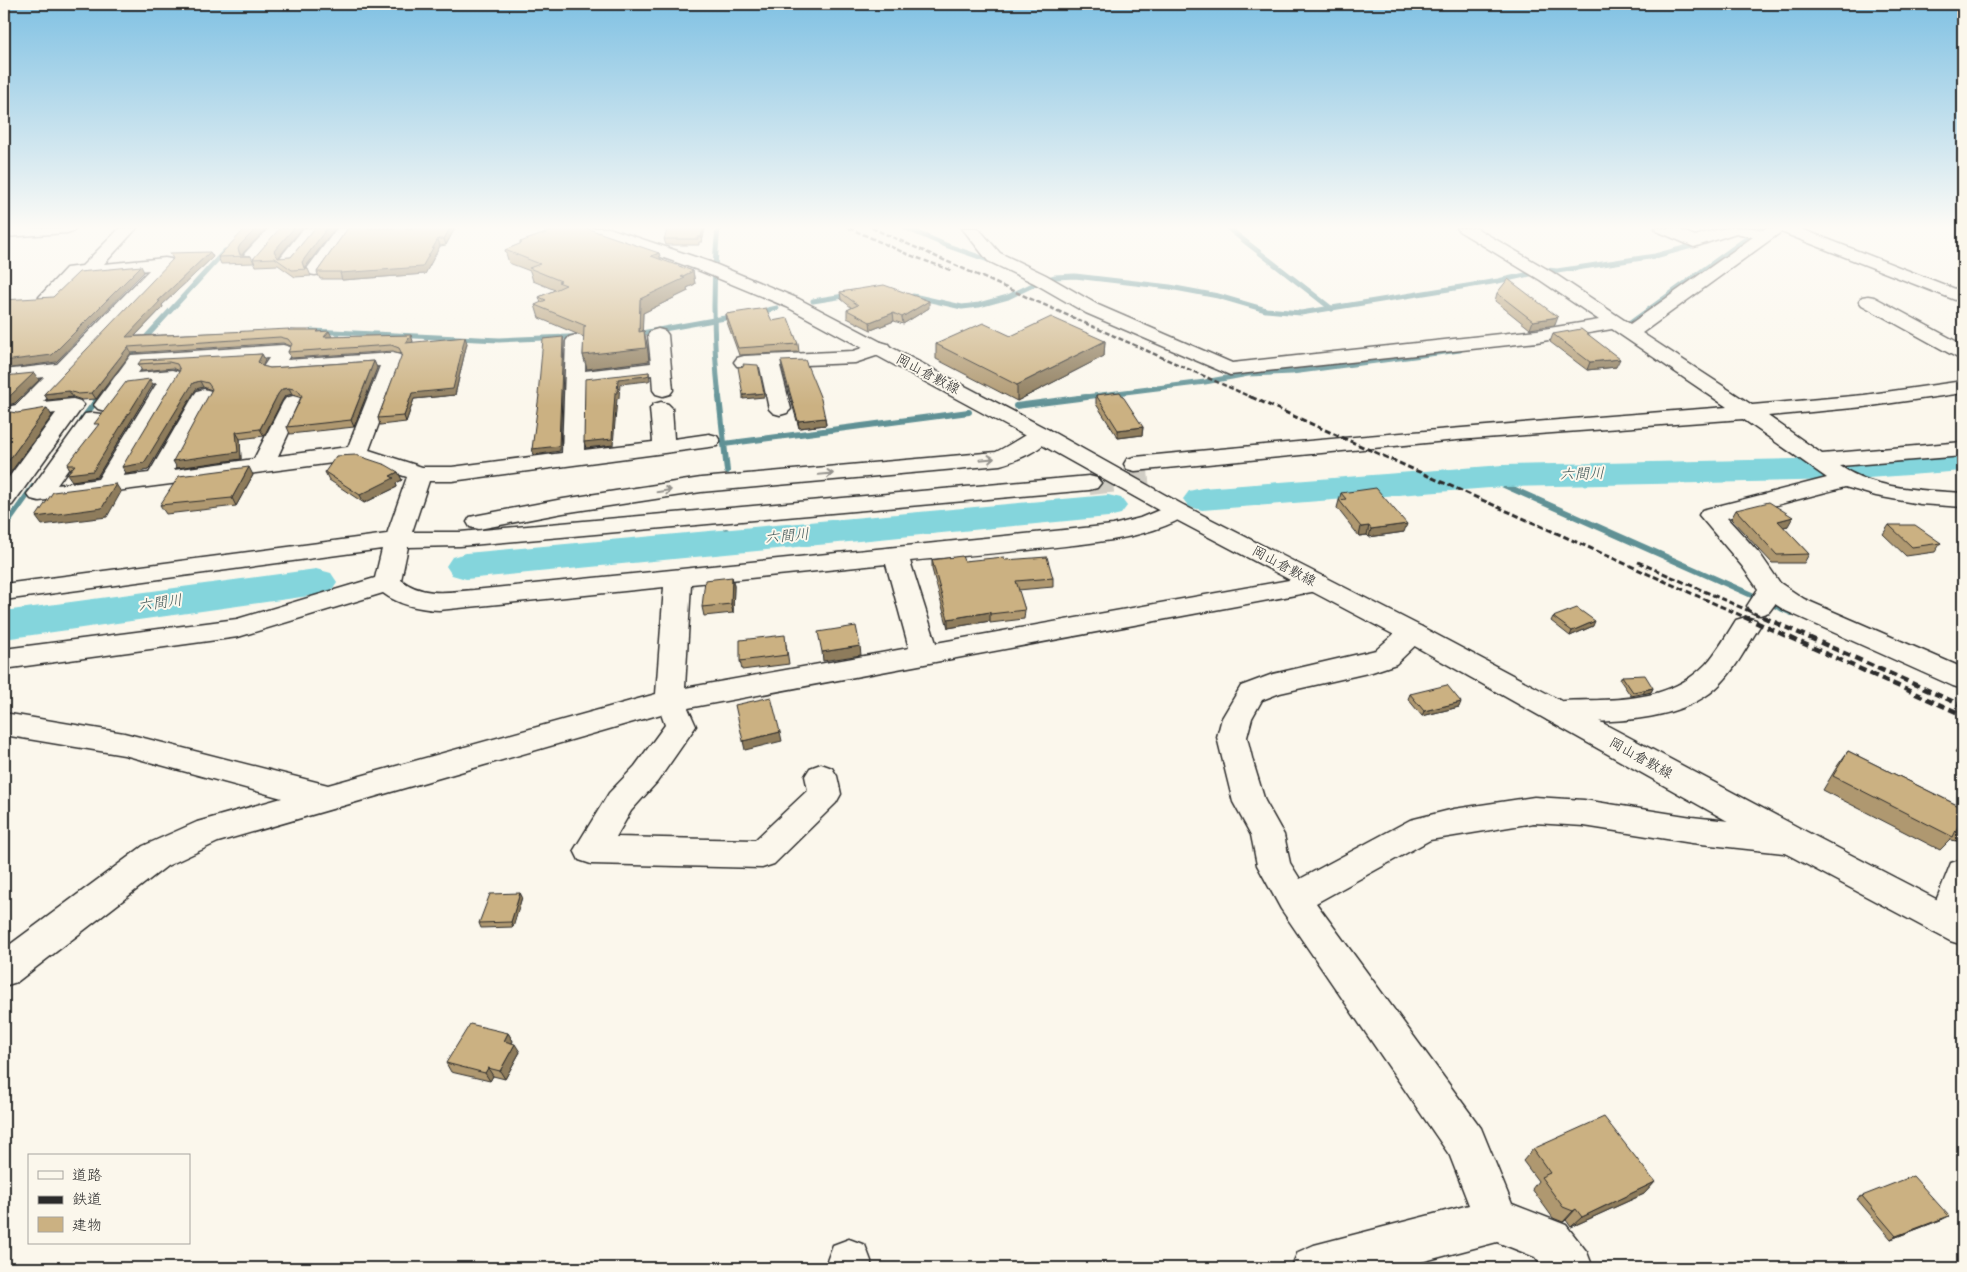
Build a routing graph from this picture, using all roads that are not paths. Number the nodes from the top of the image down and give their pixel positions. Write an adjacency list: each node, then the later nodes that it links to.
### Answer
1 (57, 287): 8 (street)
2 (142, 287): 19 (street)
3 (756, 287): 14 (street, 岡山倉敷線)
4 (1055, 287): 11 (street)
5 (1562, 287): 11 (street)
6 (1691, 287): 11 (street)
7 (1932, 287): 9 (street)
8 (48, 297)
9 (1963, 298)
10 (1868, 301): 15 (street)
11 (1623, 327): 29 (street)
12 (658, 335): 18 (street)
13 (576, 341): 21 (street)
14 (881, 348): 16 (street); 30 (street, 岡山倉敷線)
15 (1963, 353)
16 (769, 361): 17 (street); 27 (street)
17 (744, 362)
18 (661, 368): 21 (street); 32 (street)
19 (63, 369): 20 (street); 28 (street)
20 (4, 376)
21 (575, 378): 35 (street)
22 (123, 380): 34 (street); 42 (street); 42 (street)
23 (1963, 387): 29 (street)
24 (204, 395): 41 (street)
25 (1963, 400): 29 (street)
26 (293, 402): 37 (street)
27 (780, 409)
28 (13, 413): 43 (street)
29 (1754, 416): 36 (street); 38 (street); 40 (street)
30 (1041, 435): 45 (street, 岡山倉敷線); 46 (street, one-way to 30)
31 (709, 441): 32 (street)
32 (664, 447): 35 (street)
33 (1963, 449): 38 (street)
34 (357, 453): 37 (street); 39 (street)
35 (573, 459): 39 (street)
36 (1135, 464)
37 (263, 465): 41 (street)
38 (1830, 470): 44 (street); 53 (street)
39 (420, 474): 47 (street)
40 (1156, 476)
41 (158, 478): 42 (street)
42 (106, 485)
43 (4, 500)
44 (1963, 500)
45 (1177, 511): 48 (street); 51 (street, 岡山倉敷線)
46 (461, 525): 47 (street); 47 (street)
47 (397, 540): 50 (street); 52 (street)
48 (896, 555): 49 (street); 55 (street)
49 (678, 577): 50 (street); 58 (street)
50 (387, 583): 56 (street)
51 (1317, 583): 54 (street, 岡山倉敷線); 55 (street)
52 (4, 592)
53 (1761, 604): 57 (street); 59 (street)
54 (1412, 633): 59 (street, 岡山倉敷線); 65 (street)
55 (925, 654): 58 (street)
56 (4, 659)
57 (1963, 679)
58 (670, 700): 61 (street); 62 (street)
59 (1557, 712): 63 (street, 岡山倉敷線)
60 (4, 724): 62 (street)
61 (821, 776)
62 (328, 797): 67 (street)
63 (1795, 842): 65 (street); 66 (street, 岡山倉敷線)
64 (1963, 873): 66 (street)
65 (1293, 899): 68 (street)
66 (1955, 925)
67 (4, 970)
68 (1497, 1220): 69 (street); 70 (street)
69 (1314, 1268)
70 (1571, 1268)

